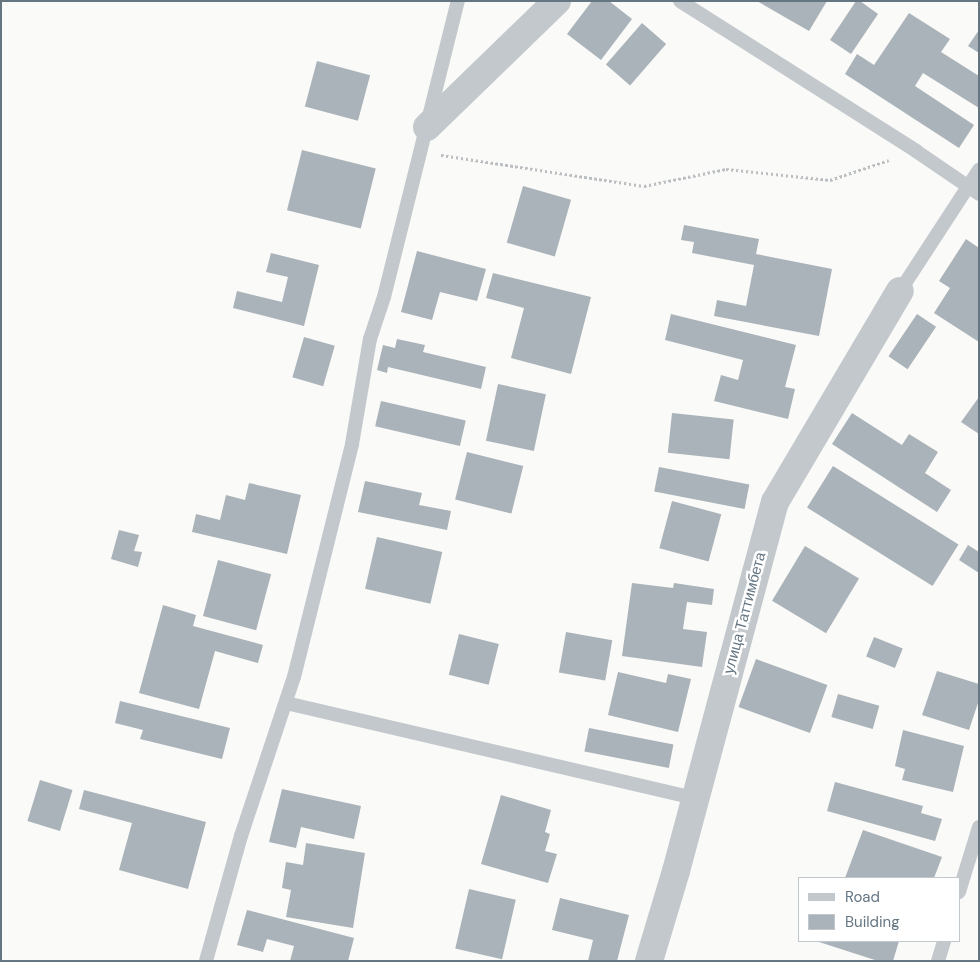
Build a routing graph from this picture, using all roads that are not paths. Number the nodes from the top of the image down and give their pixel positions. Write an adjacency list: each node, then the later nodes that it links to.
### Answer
1 (458, 1): 4 (lane)
2 (557, 1): 4 (street)
3 (686, 3): 6 (lane)
4 (424, 139): 8 (lane)
5 (979, 170): 6 (lane)
6 (974, 190): 7 (lane)
7 (900, 291): 9 (street, улица Таттимбета)
8 (286, 703): 9 (lane); 13 (lane)
9 (696, 798): 14 (street, улица Таттимбета)
10 (979, 827): 11 (lane)
11 (960, 889)
12 (944, 942): 15 (lane)
13 (206, 961)
14 (649, 961)
15 (938, 961)

